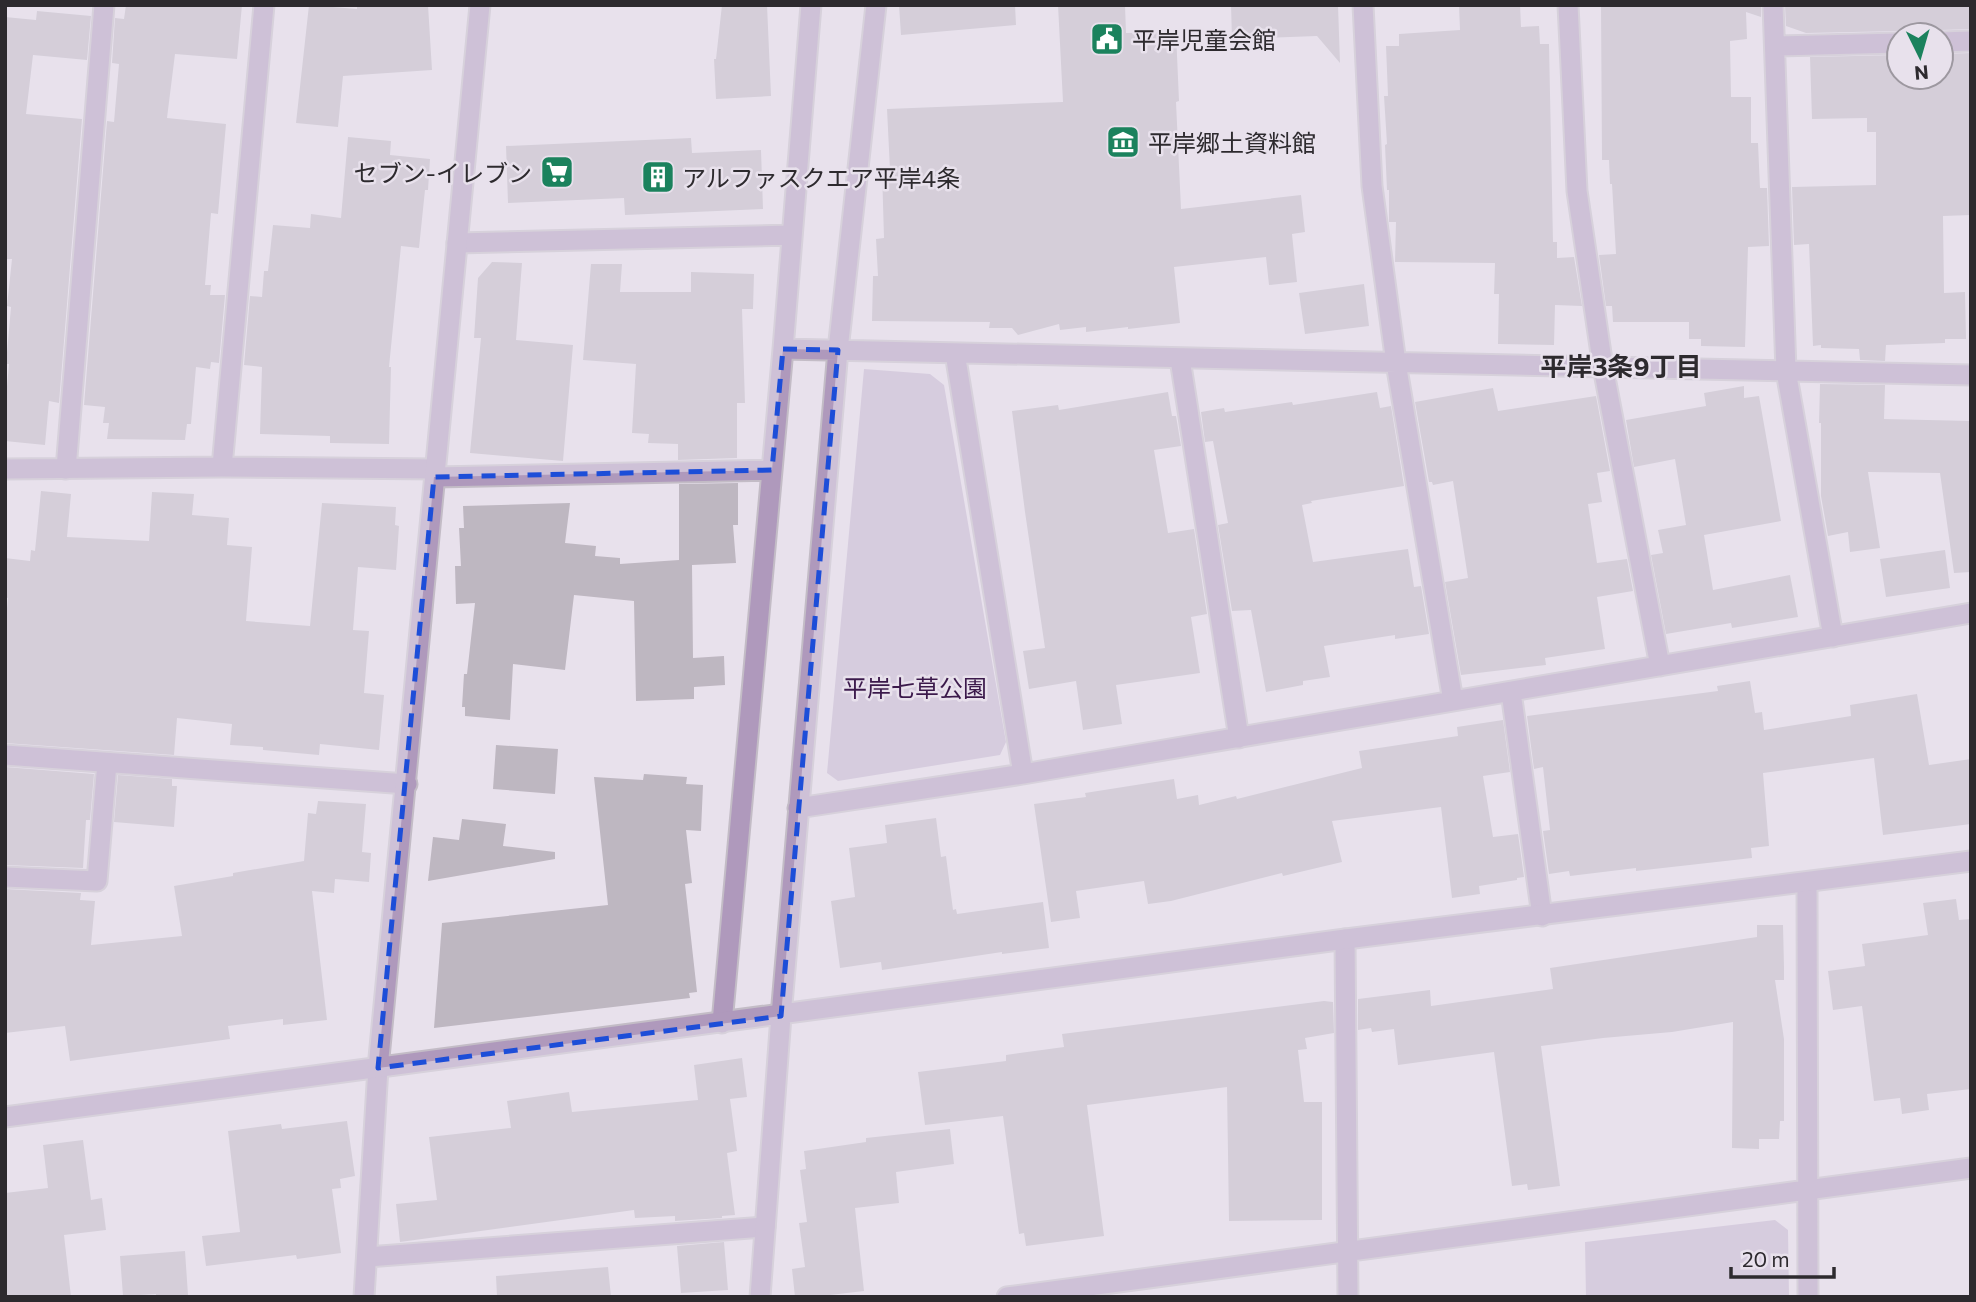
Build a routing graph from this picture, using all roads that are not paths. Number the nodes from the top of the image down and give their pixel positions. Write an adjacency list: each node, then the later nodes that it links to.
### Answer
1 (103, 5): 23 (street)
2 (264, 5): 21 (street)
3 (480, 5): 12 (street)
4 (811, 5): 11 (street)
5 (876, 5): 14 (street)
6 (1363, 5): 17 (street)
7 (1568, 5): 18 (street)
8 (1773, 5): 10 (street)
9 (1885, 43): 10 (street)
10 (1775, 46): 19 (street)
11 (792, 235): 12 (street); 13 (street)
12 (457, 243): 25 (street)
13 (783, 349): 14 (street); 24 (street)
14 (838, 349): 15 (street); 36 (street)
15 (955, 353): 16 (street); 34 (street)
16 (1180, 359): 17 (street); 31 (street)
17 (1396, 363): 18 (street); 30 (street)
18 (1604, 367): 19 (street); 28 (street)
19 (1786, 370): 20 (street); 27 (street)
20 (1971, 375)
21 (222, 467): 23 (street); 25 (street)
22 (5, 469): 23 (street)
23 (66, 469)
24 (772, 470): 25 (street); 43 (street)
25 (435, 473): 35 (street)
26 (1971, 613): 27 (street)
27 (1833, 637): 28 (street)
28 (1660, 666): 29 (street)
29 (1511, 692): 30 (street); 40 (street)
30 (1453, 701): 31 (street)
31 (1239, 738): 34 (street)
32 (5, 755): 33 (street)
33 (107, 763): 35 (street); 38 (street)
34 (1023, 774): 36 (street)
35 (407, 784): 44 (street)
36 (798, 808): 42 (street)
37 (1971, 861): 39 (street)
38 (5, 877)
39 (1807, 883): 40 (street); 47 (street)
40 (1542, 916): 41 (street)
41 (1345, 939): 42 (street); 49 (street)
42 (780, 1016): 43 (street); 48 (street)
43 (722, 1023): 44 (street)
44 (378, 1069): 45 (street); 50 (street)
45 (5, 1117)
46 (1971, 1168): 47 (street)
47 (1808, 1190): 49 (street); 55 (street)
48 (765, 1227): 50 (street); 52 (street)
49 (1347, 1251): 53 (street); 54 (street)
50 (367, 1257): 51 (street)
51 (364, 1297)
52 (760, 1297)
53 (1007, 1297)
54 (1348, 1297)
55 (1808, 1297)

